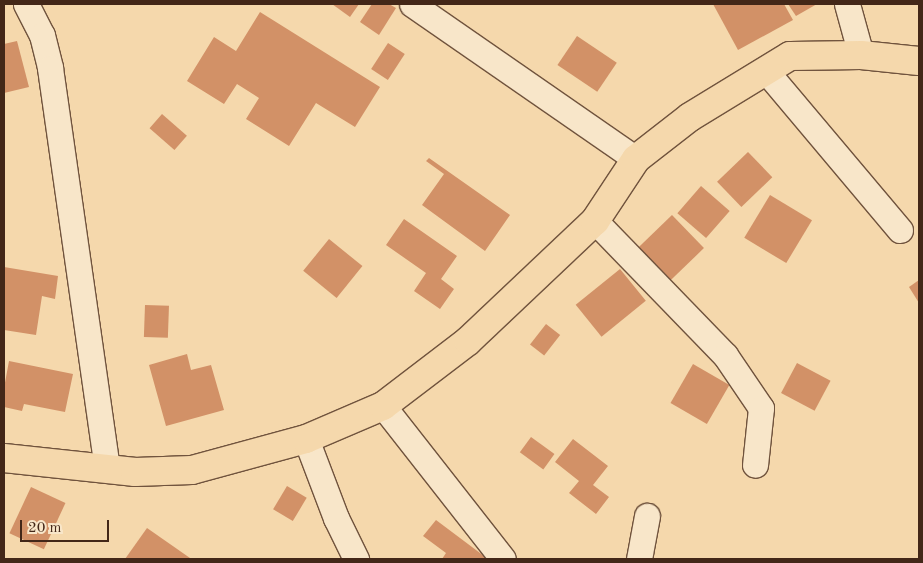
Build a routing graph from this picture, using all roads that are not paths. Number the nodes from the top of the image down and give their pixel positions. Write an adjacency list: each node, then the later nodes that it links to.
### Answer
1 (26, 4): 14 (street)
2 (412, 4): 7 (street)
3 (846, 4): 4 (street)
4 (861, 54): 5 (main road); 6 (main road)
5 (919, 61)
6 (766, 71): 7 (main road); 9 (street)
7 (636, 159): 8 (main road)
8 (595, 222): 10 (main road); 13 (street)
9 (900, 230)
10 (383, 406): 11 (main road); 17 (street)
11 (306, 439): 14 (main road); 16 (street)
12 (4, 458): 14 (main road)
13 (755, 465)
14 (107, 469)
15 (647, 516): 18 (street)
16 (356, 559)
17 (503, 559)
18 (639, 559)

